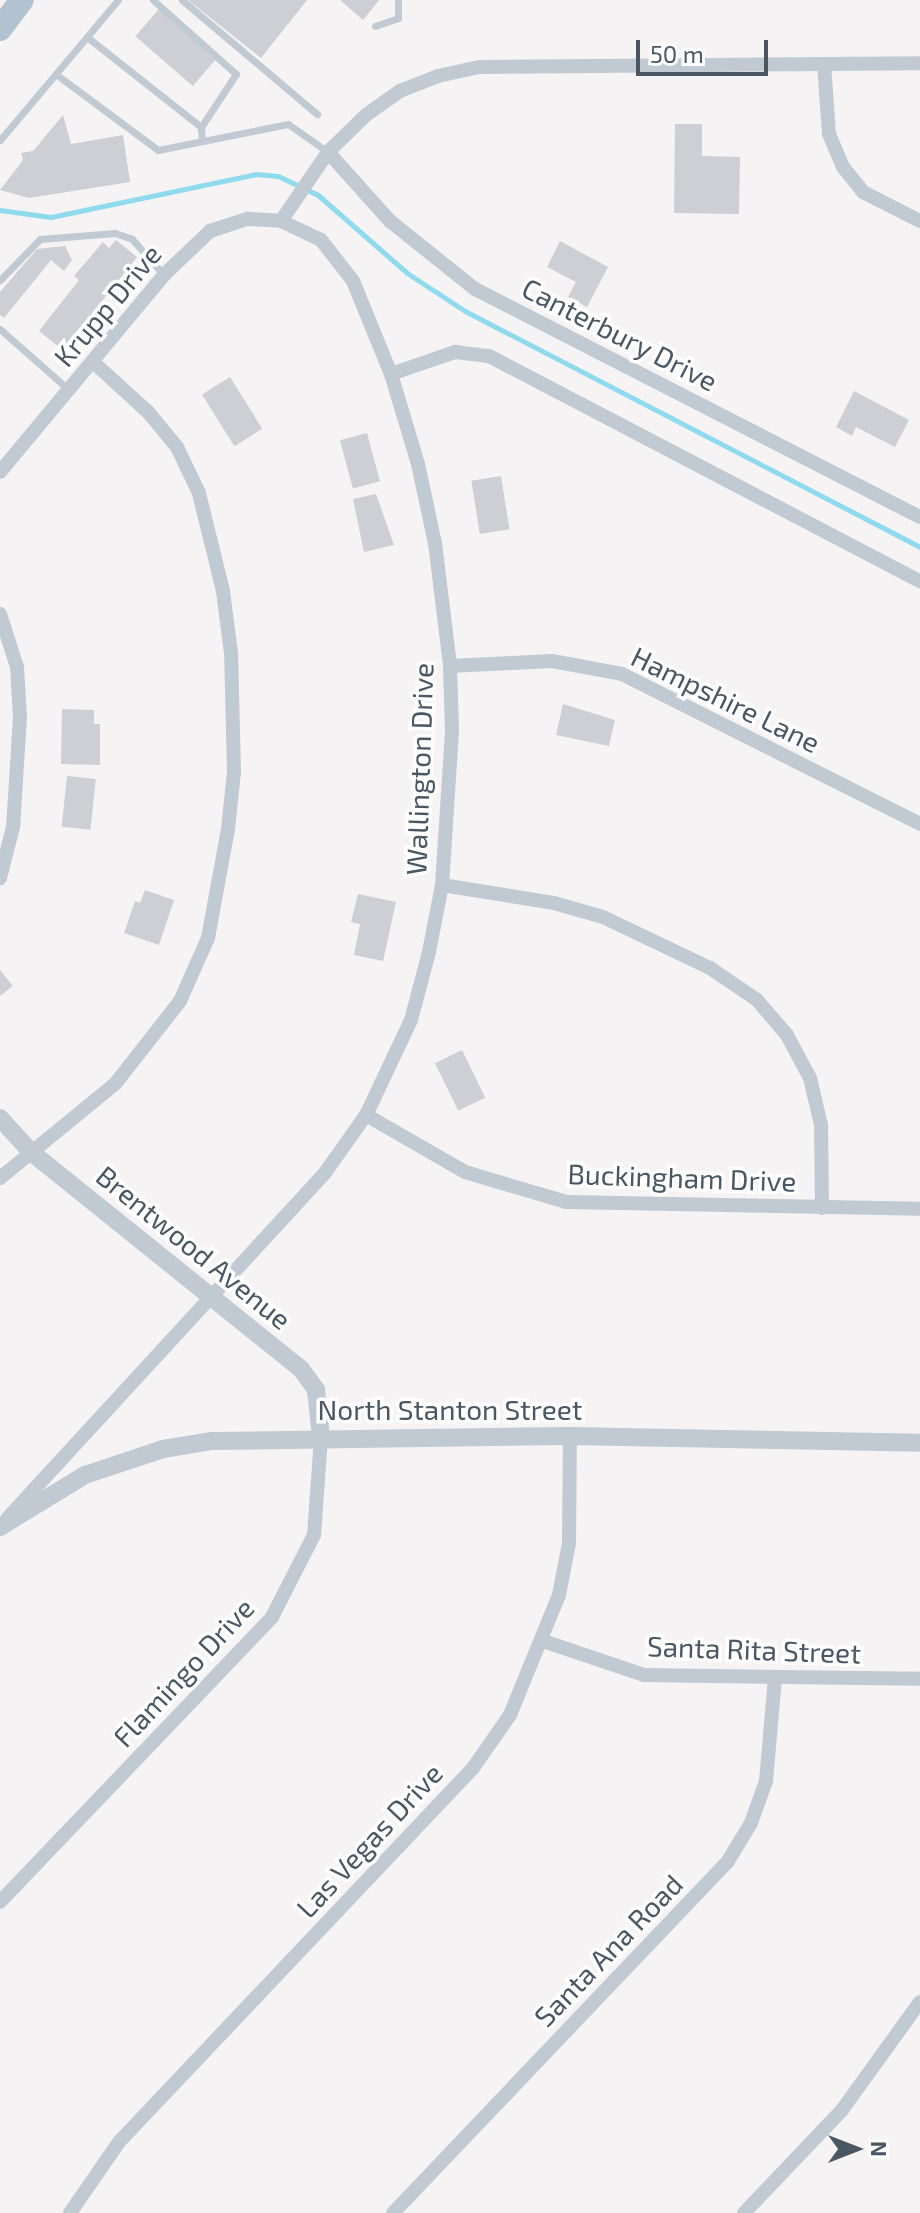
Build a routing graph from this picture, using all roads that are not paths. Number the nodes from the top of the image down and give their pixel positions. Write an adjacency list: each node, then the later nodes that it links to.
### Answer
1 (22, 0): 7 (main road)
2 (118, 0): 8 (lane)
3 (153, 0): 13 (lane)
4 (182, 0): 12 (lane)
5 (398, 0): 6 (lane)
6 (375, 26)
7 (0, 29)
8 (87, 37): 11 (lane); 13 (lane)
9 (920, 63): 10 (street)
10 (824, 64): 16 (street); 18 (street)
11 (57, 75): 14 (lane); 15 (lane)
12 (317, 114)
13 (201, 127): 15 (lane)
14 (0, 140)
15 (202, 141): 16 (lane)
16 (328, 152): 17 (street); 26 (street, Canterbury Drive)
17 (281, 221): 19 (street, Krupp Drive); 23 (street, Wallington Drive)
18 (920, 221)
19 (164, 275): 20 (lane); 22 (street, Krupp Drive)
20 (0, 280)
21 (0, 329): 24 (lane)
22 (93, 362): 24 (street, Krupp Drive); 35 (street)
23 (391, 374): 27 (street); 29 (street, Wallington Drive)
24 (69, 390): 25 (street, Krupp Drive)
25 (0, 472)
26 (920, 517)
27 (920, 581)
28 (0, 614): 31 (street)
29 (450, 666): 30 (street, Hampshire Lane); 32 (street, Wallington Drive)
30 (920, 824)
31 (0, 878)
32 (442, 885): 33 (street, Wallington Drive); 37 (street)
33 (366, 1115): 37 (street, Buckingham Drive); 39 (street, Wallington Drive)
34 (0, 1118): 35 (street, Brentwood Avenue)
35 (31, 1152): 36 (street); 39 (street, Brentwood Avenue)
36 (0, 1178)
37 (822, 1208): 38 (street, Buckingham Drive)
38 (920, 1209)
39 (208, 1295): 41 (street, Brentwood Avenue); 43 (street, Wallington Drive)
40 (570, 1436): 41 (street, North Stanton Street); 42 (street, North Stanton Street); 44 (street, Las Vegas Drive)
41 (321, 1437): 43 (street, North Stanton Street); 47 (street, Flamingo Drive)
42 (920, 1443)
43 (0, 1527)
44 (543, 1641): 45 (street, Santa Rita Street); 49 (street, Las Vegas Drive)
45 (775, 1679): 46 (street, Santa Rita Street); 50 (street, Santa Ana Road)
46 (920, 1679)
47 (0, 1902)
48 (920, 2002): 51 (street)
49 (70, 2213)
50 (393, 2213)
51 (744, 2213)

